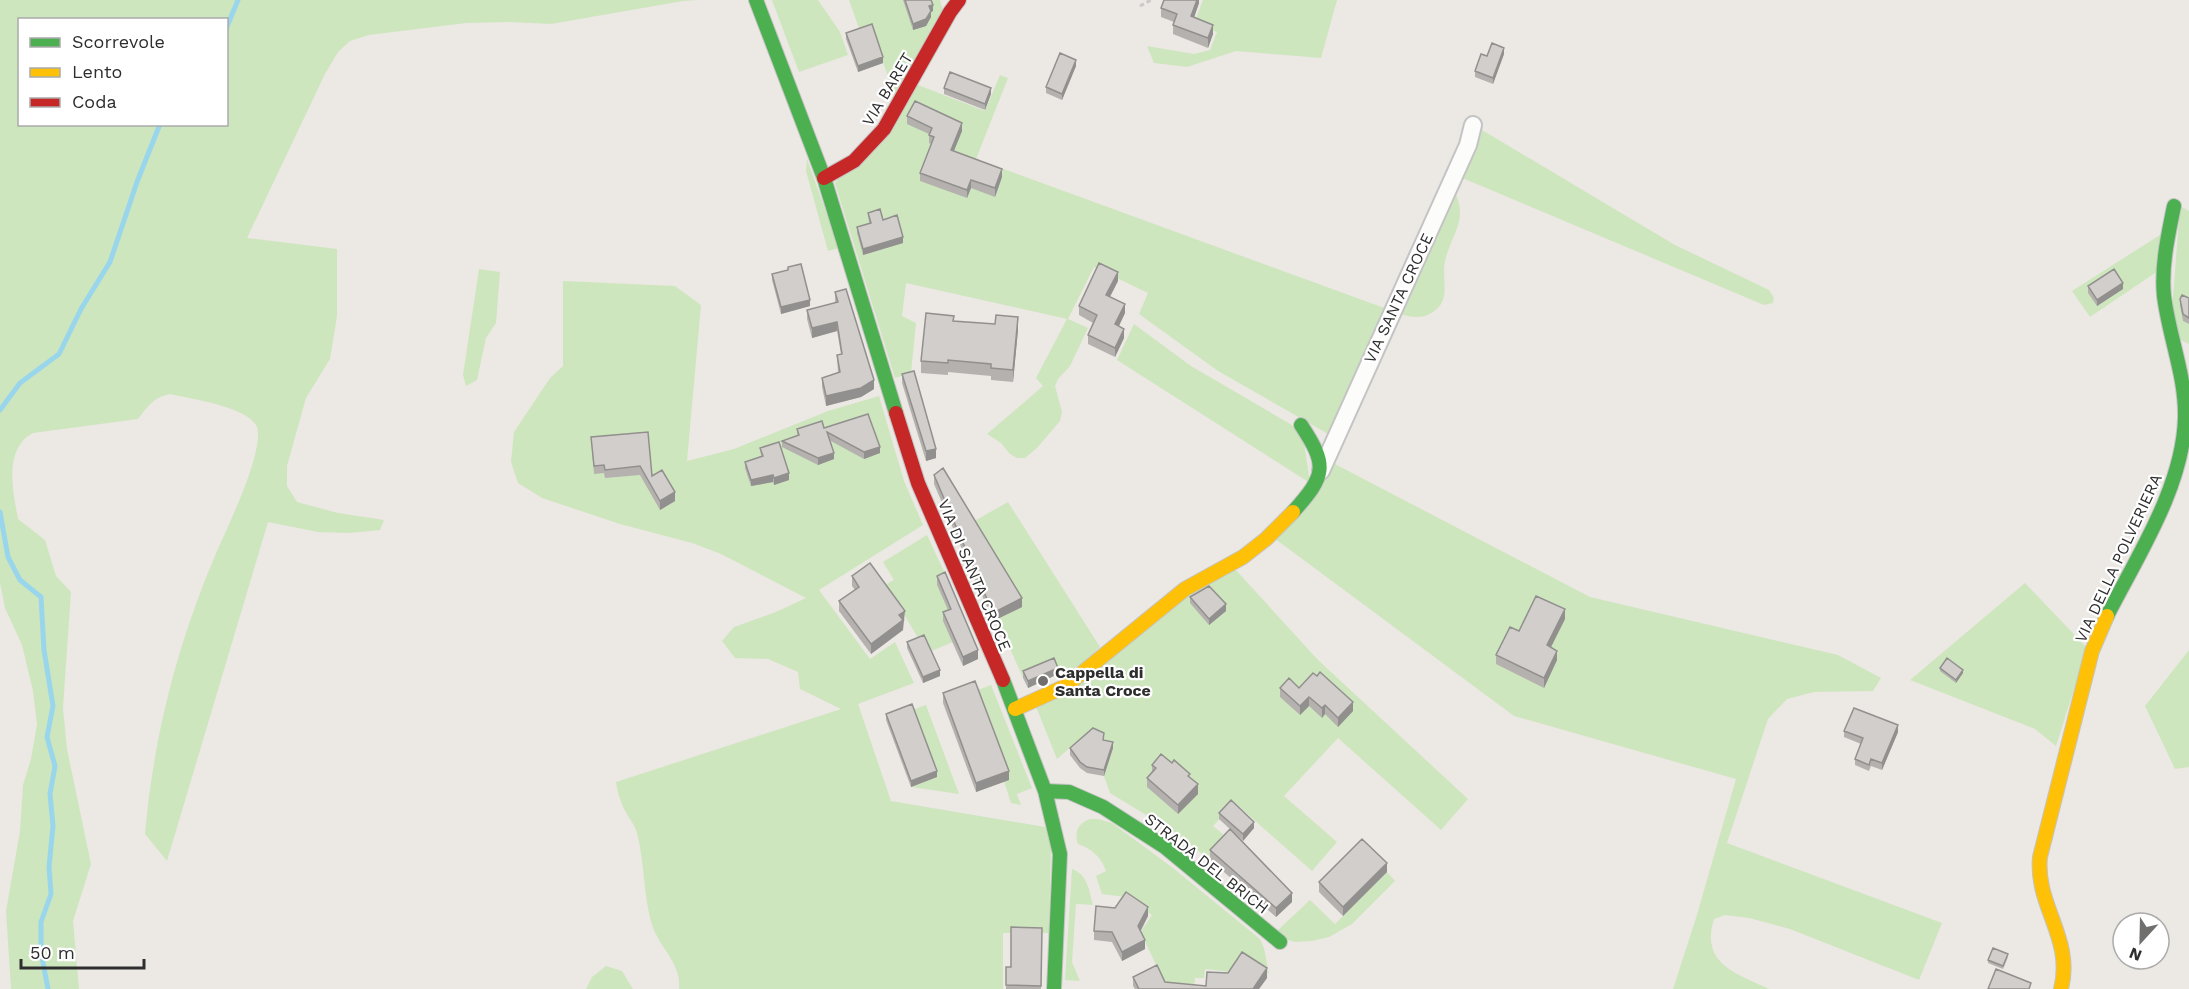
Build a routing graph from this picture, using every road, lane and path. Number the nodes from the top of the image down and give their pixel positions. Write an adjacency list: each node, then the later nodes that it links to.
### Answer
1 (756, 0): 6 (street, VIA DI SANTA CROCE)
2 (960, 0): 6 (street, VIA BARET)
3 (1151, 0): 4 (path)
4 (1140, 6)
5 (1473, 124): 9 (street, VIA SANTA CROCE)
6 (824, 178): 10 (street, VIA DI SANTA CROCE)
7 (2174, 206): 14 (street, VIA DELLA POLVERIERA)
8 (1301, 425): 9 (street)
9 (1321, 471): 10 (street, VIA SANTA CROCE)
10 (1015, 709): 11 (street, VIA DI SANTA CROCE)
11 (1045, 791): 12 (street, STRADA DEL BRICH); 13 (street, VIA DI SANTA CROCE)
12 (1280, 942)
13 (1054, 989)
14 (2061, 989)

